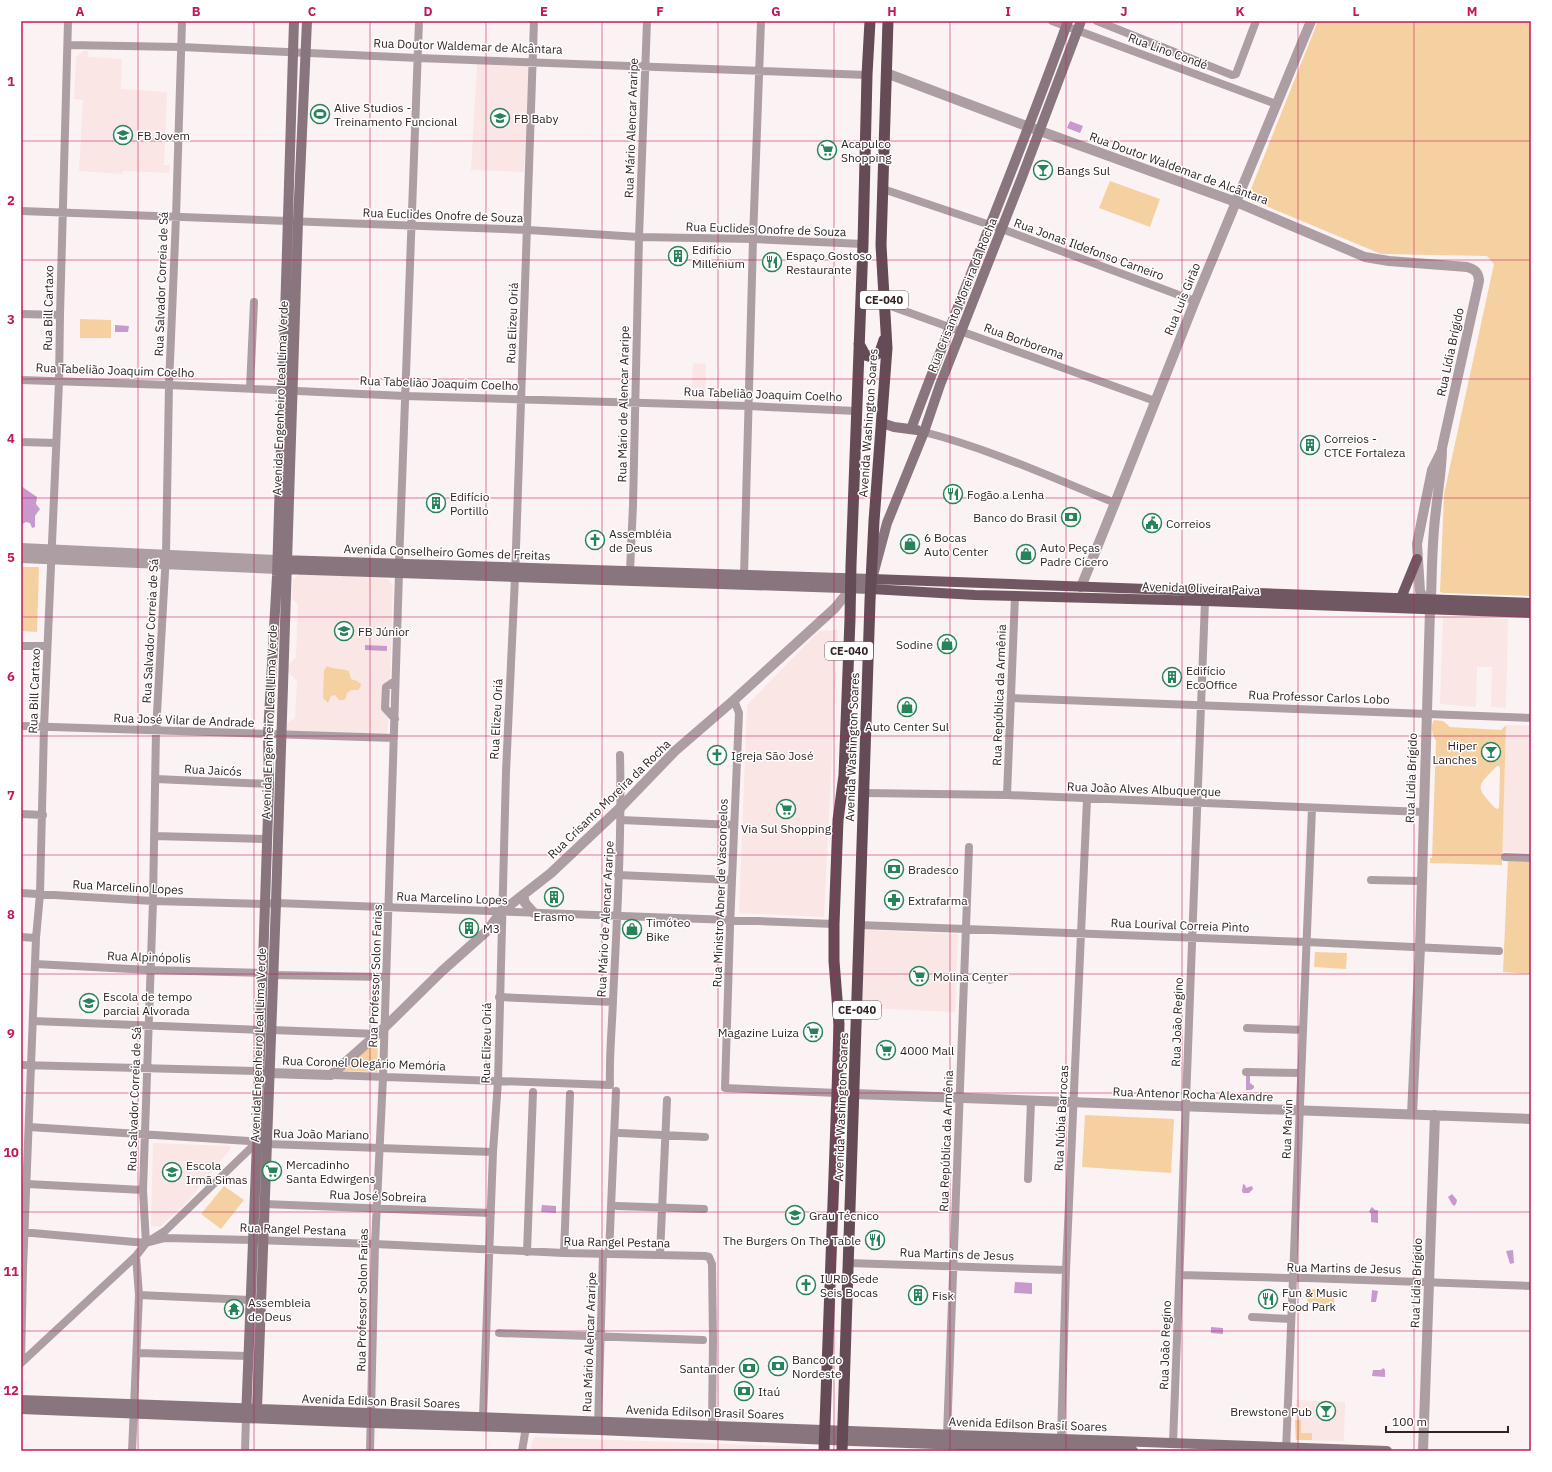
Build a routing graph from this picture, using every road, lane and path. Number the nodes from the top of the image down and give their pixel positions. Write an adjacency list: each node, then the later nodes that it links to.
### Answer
1 (68, 21): 17 (street, Rua Bill Cartaxo)
2 (182, 21): 18 (street, Rua Salvador Correia de Sá)
3 (294, 21): 19 (main road, Avenida Engenheiro Leal Lima Verde)
4 (307, 21): 20 (main road, Avenida Engenheiro Leal Lima Verde)
5 (419, 21): 21 (street, Rua Professor Solon Farias)
6 (534, 21): 22 (street, Rua Elizeu Oriá)
7 (647, 21): 23 (street, Rua Mário Alencar Araripe)
8 (761, 21): 24 (street)
9 (870, 21): 26 (highway, Avenida Washington Soares / CE-040)
10 (888, 21): 25 (highway, Avenida Washington Soares / CE-040)
11 (1052, 21): 15 (street, Rua Lino Condé)
12 (1097, 21): 13 (street)
13 (1256, 21)
14 (1311, 21): 27 (street, Rua Luís Girão)
15 (1067, 24): 16 (street, Rua Lino Condé); 28 (main road, Rua Crisanto Moreira da Rocha)
16 (1079, 26): 27 (street, Rua Lino Condé); 29 (main road, Rua Crisanto Moreira da Rocha)
17 (68, 45): 18 (street, Rua Doutor Waldemar de Alcântara); 33 (street, Rua Bill Cartaxo)
18 (181, 47): 19 (street, Rua Doutor Waldemar de Alcântara); 34 (street, Rua Salvador Correia de Sá)
19 (293, 52): 20 (street, Rua Doutor Waldemar de Alcântara); 35 (main road, Avenida Engenheiro Leal Lima Verde)
20 (306, 52): 21 (street, Rua Doutor Waldemar de Alcântara); 36 (main road, Avenida Engenheiro Leal Lima Verde)
21 (418, 58): 22 (street, Rua Doutor Waldemar de Alcântara); 38 (street, Rua Professor Solon Farias)
22 (533, 61): 23 (street, Rua Doutor Waldemar de Alcântara); 40 (street, Rua Elizeu Oriá)
23 (645, 66): 24 (street, Rua Doutor Waldemar de Alcântara); 41 (street, Rua Mário Alencar Araripe)
24 (759, 70): 26 (street, Rua Doutor Waldemar de Alcântara); 42 (street)
25 (886, 74): 28 (street, Rua Doutor Waldemar de Alcântara); 30 (highway, Avenida Washington Soares / CE-040)
26 (867, 75): 43 (highway, Avenida Washington Soares / CE-040)
27 (1276, 104): 31 (street, Rua Luís Girão)
28 (1029, 127): 29 (street, Rua Doutor Waldemar de Alcântara); 37 (main road, Rua Crisanto Moreira da Rocha)
29 (1039, 131): 31 (street, Rua Doutor Waldemar de Alcântara); 39 (main road, Rua Crisanto Moreira da Rocha)
30 (883, 189): 37 (street, Rua Jonas Ildefonso Carneiro); 47 (highway, Avenida Washington Soares / CE-040)
31 (1236, 202): 44 (street, Rua Doutor Waldemar de Alcântara); 45 (street, Rua Luís Girão)
32 (21, 211): 33 (street, Rua Euclides Onofre de Souza)
33 (63, 212): 34 (street, Rua Euclides Onofre de Souza); 49 (street, Rua Bill Cartaxo)
34 (176, 217): 35 (street, Rua Euclides Onofre de Souza); 56 (street, Rua Salvador Correia de Sá)
35 (287, 221): 36 (street, Rua Euclides Onofre de Souza); 58 (main road, Avenida Engenheiro Leal Lima Verde)
36 (298, 221): 38 (street, Rua Euclides Onofre de Souza); 59 (main road, Avenida Engenheiro Leal Lima Verde)
37 (991, 225): 39 (street, Rua Jonas Ildefonso Carneiro); 50 (main road, Rua Crisanto Moreira da Rocha)
38 (412, 226): 40 (street, Rua Euclides Onofre de Souza); 60 (street, Rua Professor Solon Farias)
39 (1002, 229): 45 (street, Rua Jonas Ildefonso Carneiro); 52 (main road, Rua Crisanto Moreira da Rocha)
40 (528, 230): 41 (street, Rua Euclides Onofre de Souza); 61 (street, Rua Elizeu Oriá)
41 (639, 236): 42 (street, Rua Euclides Onofre de Souza); 63 (street, Rua Mário de Alencar Araripe)
42 (753, 239): 43 (street, Rua Euclides Onofre de Souza); 64 (street)
43 (863, 244): 53 (highway, Avenida Washington Soares / CE-040)
44 (1467, 267): 71 (street, Rua Lídia Brígido)
45 (1196, 301): 62 (street, Rua Luís Girão)
46 (254, 302): 57 (street)
47 (885, 304): 50 (street, Rua Borborema); 51 (highway, Avenida Washington Soares / CE-040)
48 (21, 314): 49 (street)
49 (60, 315): 55 (street, Rua Bill Cartaxo)
50 (950, 326): 52 (street, Rua Borborema); 67 (main road, Rua Crisanto Moreira da Rocha)
51 (886, 330): 53 (highway); 66 (highway, Avenida Washington Soares / CE-040)
52 (961, 331): 62 (street, Rua Borborema); 68 (main road, Rua Crisanto Moreira da Rocha)
53 (859, 344): 65 (highway, Avenida Washington Soares / CE-040)
54 (21, 380): 55 (street, Rua Tabelião Joaquim Coelho)
55 (59, 382): 56 (street, Rua Tabelião Joaquim Coelho); 70 (street, Rua Bill Cartaxo)
56 (169, 385): 57 (street, Rua Tabelião Joaquim Coelho); 78 (street, Rua Salvador Correia de Sá)
57 (250, 388): 58 (street, Rua Tabelião Joaquim Coelho)
58 (282, 390): 59 (street, Rua Tabelião Joaquim Coelho); 81 (main road, Avenida Engenheiro Leal Lima Verde)
59 (294, 390): 60 (street, Rua Tabelião Joaquim Coelho); 82 (main road, Avenida Engenheiro Leal Lima Verde)
60 (406, 396): 61 (street, Rua Tabelião Joaquim Coelho); 83 (street, Rua Professor Solon Farias)
61 (521, 399): 63 (street, Rua Tabelião Joaquim Coelho); 84 (street, Rua Elizeu Oriá)
62 (1155, 401): 72 (street, Rua Luís Girão)
63 (635, 403): 64 (street, Rua Tabelião Joaquim Coelho); 85 (street, Rua Mário de Alencar Araripe)
64 (748, 406): 65 (street, Rua Tabelião Joaquim Coelho); 86 (street)
65 (856, 411): 87 (highway, Avenida Washington Soares / CE-040)
66 (882, 423): 67 (main road); 88 (highway, Avenida Washington Soares / CE-040)
67 (911, 429): 68 (main road)
68 (924, 432): 72 (street); 88 (main road, Rua Crisanto Moreira da Rocha)
69 (21, 442): 70 (street)
70 (56, 443): 76 (street, Rua Bill Cartaxo)
71 (1442, 448): 73 (street, Rua Lídia Brígido); 75 (street, Rua Lídia Brígido)
72 (1115, 503): 89 (street, Rua Luís Girão)
73 (1417, 544): 75 (street); 79 (street, Rua Lídia Brígido)
74 (21, 548): 76 (street, Avenida Conselheiro Gomes de Freitas)
75 (1432, 548): 92 (street, Rua Lídia Brígido)
76 (51, 549): 78 (street, Avenida Conselheiro Gomes de Freitas); 80 (street, Rua Bill Cartaxo)
77 (21, 558): 80 (street, Avenida Conselheiro Gomes de Freitas)
78 (165, 559): 80 (street, Avenida Conselheiro Gomes de Freitas); 81 (street, Avenida Conselheiro Gomes de Freitas); 106 (street, Rua Salvador Correia de Sá)
79 (1417, 559): 91 (main road); 92 (street, Rua Lídia Brígido)
80 (51, 560): 98 (street, Rua Bill Cartaxo)
81 (277, 564): 82 (main road, Avenida Conselheiro Gomes de Freitas); 107 (main road, Avenida Engenheiro Leal Lima Verde)
82 (288, 565): 83 (main road, Avenida Conselheiro Gomes de Freitas); 108 (main road, Avenida Engenheiro Leal Lima Verde)
83 (399, 569): 84 (main road, Avenida Conselheiro Gomes de Freitas); 109 (street, Rua Professor Solon Farias)
84 (515, 572): 85 (main road, Avenida Conselheiro Gomes de Freitas); 87 (main road, Avenida Conselheiro Gomes de Freitas); 140 (street, Rua Elizeu Oriá)
85 (630, 572): 86 (main road, Avenida Conselheiro Gomes de Freitas)
86 (744, 576): 87 (main road, Avenida Conselheiro Gomes de Freitas)
87 (851, 583): 88 (main road, Avenida Conselheiro Gomes de Freitas); 100 (street, Rua Crisanto Moreira da Rocha); 144 (highway, Avenida Washington Soares / CE-040)
88 (871, 584): 89 (main road, Avenida Oliveira Paiva); 90 (main road, Avenida Oliveira Paiva); 113 (highway, Avenida Washington Soares / CE-040)
89 (1080, 587): 91 (main road, Avenida Oliveira Paiva)
90 (1015, 596): 93 (main road, Avenida Oliveira Paiva); 99 (street, Rua República da Armênia)
91 (1401, 598): 92 (main road, Avenida Oliveira Paiva)
92 (1427, 599): 94 (main road, Avenida Oliveira Paiva); 95 (street, Rua Lídia Brígido)
93 (1205, 601): 95 (main road, Avenida Oliveira Paiva); 101 (street, Rua João Regino)
94 (1531, 603)
95 (1430, 610): 96 (main road, Avenida Oliveira Paiva); 102 (street, Rua Lídia Brígido)
96 (1531, 613)
97 (21, 646): 98 (street)
98 (47, 646): 105 (street, Rua Bill Cartaxo)
99 (1011, 698): 101 (street, Rua Professor Carlos Lobo); 114 (street, Rua República da Armênia)
100 (734, 700): 117 (street, Rua Crisanto Moreira da Rocha); 123 (street, Rua Ministro Abner de Vasconcelos)
101 (1200, 705): 102 (street, Rua Professor Carlos Lobo); 116 (street, Rua João Regino)
102 (1426, 714): 103 (street, Rua Professor Carlos Lobo); 119 (street, Rua Lídia Brígido)
103 (1531, 718)
104 (21, 726): 105 (street, Rua José Vilar de Andrade)
105 (44, 727): 106 (street, Rua José Vilar de Andrade); 121 (street, Rua Bill Cartaxo)
106 (156, 731): 107 (street, Rua José Vilar de Andrade); 111 (street, Rua Salvador Correia de Sá)
107 (268, 734): 108 (street, Rua José Vilar de Andrade); 112 (main road, Avenida Engenheiro Leal Lima Verde)
108 (282, 736): 109 (street, Rua José Vilar de Andrade); 137 (main road, Avenida Engenheiro Leal Lima Verde)
109 (394, 738): 139 (street, Rua Professor Solon Farias)
110 (620, 755): 117 (street, Rua Mário de Alencar Araripe)
111 (156, 779): 112 (street, Rua Jaicós); 124 (street, Rua Salvador Correia de Sá)
112 (269, 784): 125 (main road, Avenida Engenheiro Leal Lima Verde)
113 (864, 793): 114 (street, Rua João Alves Albuquerque); 145 (highway, Avenida Washington Soares / CE-040)
114 (1007, 795): 115 (street, Rua João Alves Albuquerque)
115 (1087, 799): 116 (street, Rua João Alves Albuquerque); 147 (street, Rua Núbia Barrocas)
116 (1198, 802): 118 (street, Rua João Alves Albuquerque); 150 (street, Rua João Regino)
117 (622, 807): 122 (street, Rua Mário de Alencar Araripe); 135 (street, Rua Crisanto Moreira da Rocha)
118 (1312, 808): 119 (street, Rua João Alves Albuquerque); 151 (street, Rua Marvin)
119 (1423, 812): 132 (street, Rua Lídia Brígido)
120 (21, 814): 121 (street)
121 (42, 814): 134 (street, Rua Bill Cartaxo)
122 (621, 820): 123 (street); 129 (street, Rua Mário de Alencar Araripe)
123 (734, 825): 130 (street, Rua Ministro Abner de Vasconcelos)
124 (154, 836): 125 (street); 136 (street, Rua Salvador Correia de Sá)
125 (267, 839): 138 (main road, Avenida Engenheiro Leal Lima Verde)
126 (969, 847): 146 (street, Rua República da Armênia)
127 (1505, 857): 128 (street)
128 (1531, 858)
129 (618, 875): 130 (street); 142 (street, Rua Mário de Alencar Araripe)
130 (732, 880): 143 (street, Rua Ministro Abner de Vasconcelos)
131 (1371, 880): 132 (street)
132 (1421, 881): 152 (street, Rua Lídia Brígido)
133 (21, 893): 134 (street, Rua Marcelino Lopes)
134 (40, 894): 136 (street, Rua Marcelino Lopes); 149 (street, Rua Bill Cartaxo)
135 (523, 894): 140 (street, Rua Crisanto Moreira da Rocha); 141 (street)
136 (153, 901): 138 (street, Rua Marcelino Lopes); 155 (street, Rua Salvador Correia de Sá)
137 (276, 902): 138 (street, Rua Marcelino Lopes); 139 (street, Rua Marcelino Lopes); 157 (main road, Avenida Engenheiro Leal Lima Verde)
138 (265, 904): 156 (main road, Avenida Engenheiro Leal Lima Verde)
139 (389, 908): 140 (street, Rua Marcelino Lopes); 158 (street, Rua Professor Solon Farias)
140 (501, 912): 141 (street, Rua Marcelino Lopes); 159 (street, Rua Elizeu Oriá); 167 (street, Rua Crisanto Moreira da Rocha)
141 (534, 913): 142 (street, Rua Marcelino Lopes)
142 (616, 916): 143 (street, Rua Marcelino Lopes); 160 (street, Rua Mário de Alencar Araripe)
143 (730, 920): 144 (street, Rua Marcelino Lopes); 180 (street, Rua Ministro Abner de Vasconcelos)
144 (834, 924): 180 (highway, Avenida Washington Soares / CE-040)
145 (859, 925): 146 (street, Rua Lourival Correia Pìnto); 182 (highway, Avenida Washington Soares / CE-040)
146 (967, 929): 147 (street, Rua Lourival Correia Pìnto); 183 (street, Rua República da Armênia)
147 (1082, 934): 150 (street, Rua Lourival Correia Pìnto); 186 (street, Rua Núbia Barrocas)
148 (21, 937): 149 (street)
149 (36, 938): 154 (street, Rua Bill Cartaxo)
150 (1192, 938): 151 (street, Rua Lourival Correia Pìnto); 187 (street, Rua João Regino)
151 (1306, 942): 152 (street, Rua Lourival Correia Pìnto); 166 (street, Rua Marvin)
152 (1420, 947): 153 (street, Rua Lourival Correia Pìnto); 189 (street, Rua Lídia Brígido)
153 (1500, 951)
154 (35, 964): 155 (street, Rua Alpinópolis); 161 (street, Rua Bill Cartaxo)
155 (150, 970): 156 (street, Rua Alpinópolis); 162 (street, Rua Salvador Correia de Sá)
156 (263, 973): 164 (main road, Avenida Engenheiro Leal Lima Verde)
157 (273, 975): 158 (street); 165 (main road, Avenida Engenheiro Leal Lima Verde)
158 (386, 977): 167 (street, Rua Professor Solon Farias)
159 (499, 997): 160 (street); 177 (street, Rua Elizeu Oriá)
160 (613, 1002): 178 (street, Rua Mário de Alencar Araripe)
161 (33, 1021): 162 (street); 169 (street, Rua Bill Cartaxo)
162 (148, 1026): 164 (street); 170 (street, Rua Salvador Correia de Sá)
163 (1247, 1028): 166 (street)
164 (260, 1030): 171 (main road, Avenida Engenheiro Leal Lima Verde)
165 (271, 1030): 167 (street); 173 (main road, Avenida Engenheiro Leal Lima Verde)
166 (1303, 1030): 174 (street, Rua Marvin)
167 (381, 1031): 175 (street, Rua Crisanto Moreira da Rocha); 176 (street, Rua Professor Solon Farias)
168 (21, 1065): 169 (street, Rua Coronel Olegário Memória)
169 (32, 1066): 170 (street, Rua Coronel Olegário Memória); 192 (street, Rua Bill Cartaxo)
170 (147, 1068): 171 (street, Rua Coronel Olegário Memória); 194 (street, Rua Salvador Correia de Sá)
171 (259, 1071): 173 (street, Rua Coronel Olegário Memória); 197 (main road, Avenida Engenheiro Leal Lima Verde)
172 (1246, 1072): 174 (street)
173 (270, 1073): 175 (street, Rua Coronel Olegário Memória); 197 (main road, Avenida Engenheiro Leal Lima Verde)
174 (1301, 1073): 188 (street, Rua Marvin)
175 (331, 1075): 176 (street, Rua Coronel Olegário Memória)
176 (383, 1077): 177 (street, Rua Coronel Olegário Memória); 198 (street, Rua Professor Solon Farias)
177 (498, 1080): 178 (street, Rua Coronel Olegário Memória); 199 (street, Rua Elizeu Oriá)
178 (613, 1088): 216 (street, Rua Mário Alencar Araripe)
179 (533, 1092): 214 (street)
180 (837, 1093): 247 (highway, Avenida Washington Soares / CE-040)
181 (570, 1094): 215 (street)
182 (854, 1094): 183 (street, Rua Antenor Rocha Alexandre); 219 (highway, Avenida Washington Soares / CE-040)
183 (959, 1097): 185 (street, Rua Antenor Rocha Alexandre); 220 (street, Rua República da Armênia)
184 (667, 1100): 195 (street)
185 (1031, 1101): 186 (street, Rua Antenor Rocha Alexandre); 200 (street)
186 (1074, 1103): 187 (street, Rua Antenor Rocha Alexandre); 221 (street, Rua Núbia Barrocas)
187 (1187, 1107): 188 (street, Rua Antenor Rocha Alexandre); 223 (street, Rua João Regino)
188 (1299, 1111): 189 (street, Rua Antenor Rocha Alexandre); 224 (street, Rua Marvin)
189 (1412, 1114): 190 (street, Rua Antenor Rocha Alexandre)
190 (1435, 1115): 191 (street, Rua Antenor Rocha Alexandre); 225 (street, Rua Lídia Brígido)
191 (1531, 1119)
192 (29, 1127): 194 (street, Rua João Mariano); 201 (street, Rua Bill Cartaxo)
193 (620, 1133): 195 (street)
194 (145, 1135): 197 (street, Rua João Mariano); 202 (street, Rua Salvador Correia de Sá)
195 (665, 1135): 196 (street); 205 (street)
196 (705, 1137)
197 (262, 1143): 198 (street, Rua João Mariano); 203 (main road, Avenida Engenheiro Leal Lima Verde); 210 (main road, Avenida Engenheiro Leal Lima Verde); 211 (street)
198 (380, 1147): 199 (street, Rua João Mariano); 206 (street, Rua Professor Solon Farias)
199 (493, 1152): 208 (street, Rua Elizeu Oriá)
200 (1028, 1179)
201 (27, 1184): 202 (street); 209 (street, Rua Bill Cartaxo)
202 (143, 1190): 211 (street, Rua Salvador Correia de Sá)
203 (264, 1204): 206 (street, Rua José Sobreira); 210 (main road, Avenida Engenheiro Leal Lima Verde)
204 (617, 1206): 205 (street)
205 (662, 1207): 207 (street); 217 (street)
206 (376, 1208): 208 (street, Rua José Sobreira); 212 (street, Rua Professor Solon Farias)
207 (704, 1209)
208 (491, 1213): 213 (street, Rua Elizeu Oriá)
209 (23, 1232): 211 (street, Rua Rangel Pestana); 222 (street, Rua Bill Cartaxo)
210 (258, 1240): 211 (street, Rua Rangel Pestana); 212 (street, Rua Rangel Pestana); 228 (main road, Avenida Engenheiro Leal Lima Verde); 240 (main road, Avenida Engenheiro Leal Lima Verde)
211 (146, 1243): 218 (street)
212 (375, 1244): 213 (street, Rua Rangel Pestana); 243 (street, Rua Professor Solon Farias)
213 (489, 1250): 214 (street, Rua Rangel Pestana); 242 (street, Rua Elizeu Oriá)
214 (528, 1252): 215 (street, Rua Rangel Pestana)
215 (564, 1253): 216 (street, Rua Rangel Pestana)
216 (606, 1254): 217 (street, Rua Rangel Pestana); 232 (street, Rua Mário Alencar Araripe)
217 (660, 1254): 245 (street, Rua Rangel Pestana)
218 (136, 1256): 227 (street); 236 (street)
219 (848, 1263): 220 (street, Rua Martins de Jesus); 248 (highway, Avenida Washington Soares / CE-040)
220 (954, 1266): 221 (street, Rua Martins de Jesus); 249 (street, Rua República da Armênia)
221 (1066, 1270): 250 (street, Rua Núbia Barrocas)
222 (22, 1272): 236 (street, Rua Bill Cartaxo)
223 (1180, 1275): 224 (street, Rua Martins de Jesus); 251 (street, Rua João Regino)
224 (1293, 1278): 225 (street, Rua Martins de Jesus); 230 (street, Rua Marvin)
225 (1429, 1282): 226 (street, Rua Martins de Jesus); 259 (street, Rua Lídia Brígido)
226 (1531, 1286)
227 (139, 1295): 228 (street); 234 (street)
228 (250, 1300): 235 (main road, Avenida Engenheiro Leal Lima Verde)
229 (1252, 1317): 230 (street)
230 (1291, 1319): 252 (street, Rua Marvin)
231 (499, 1333): 232 (street)
232 (601, 1336): 233 (street); 244 (street, Rua Mário Alencar Araripe)
233 (703, 1340)
234 (137, 1353): 235 (street); 239 (street)
235 (248, 1356): 241 (main road, Avenida Engenheiro Leal Lima Verde)
236 (21, 1363)
237 (21, 1400): 239 (main road, Avenida Edilson Brasil Soares)
238 (21, 1409): 239 (main road, Avenida Edilson Brasil Soares)
239 (134, 1409): 241 (main road, Avenida Edilson Brasil Soares); 253 (street)
240 (257, 1409): 241 (main road, Avenida Edilson Brasil Soares); 243 (main road, Avenida Edilson Brasil Soares)
241 (246, 1413): 243 (main road, Avenida Edilson Brasil Soares); 254 (street, Avenida Engenheiro Leal Lima Verde)
242 (483, 1417): 243 (main road, Avenida Edilson Brasil Soares); 244 (main road, Avenida Edilson Brasil Soares)
243 (371, 1418): 246 (main road, Avenida Edilson Brasil Soares); 255 (street, Rua Professor Solon Farias)
244 (598, 1425): 245 (main road, Avenida Edilson Brasil Soares); 246 (main road, Avenida Edilson Brasil Soares); 247 (main road, Avenida Edilson Brasil Soares)
245 (712, 1425): 247 (main road, Avenida Edilson Brasil Soares)
246 (526, 1427): 256 (street)
247 (824, 1440): 248 (main road, Avenida Edilson Brasil Soares)
248 (842, 1441): 249 (main road, Avenida Edilson Brasil Soares)
249 (947, 1444): 250 (main road, Avenida Edilson Brasil Soares)
250 (1060, 1446): 251 (main road, Avenida Edilson Brasil Soares); 257 (main road, Avenida Edilson Brasil Soares)
251 (1173, 1447): 252 (main road, Avenida Edilson Brasil Soares)
252 (1286, 1449): 258 (main road, Avenida Edilson Brasil Soares)
253 (132, 1451)
254 (245, 1451)
255 (370, 1451)
256 (522, 1451)
257 (1133, 1451)
258 (1387, 1451)
259 (1423, 1451)

